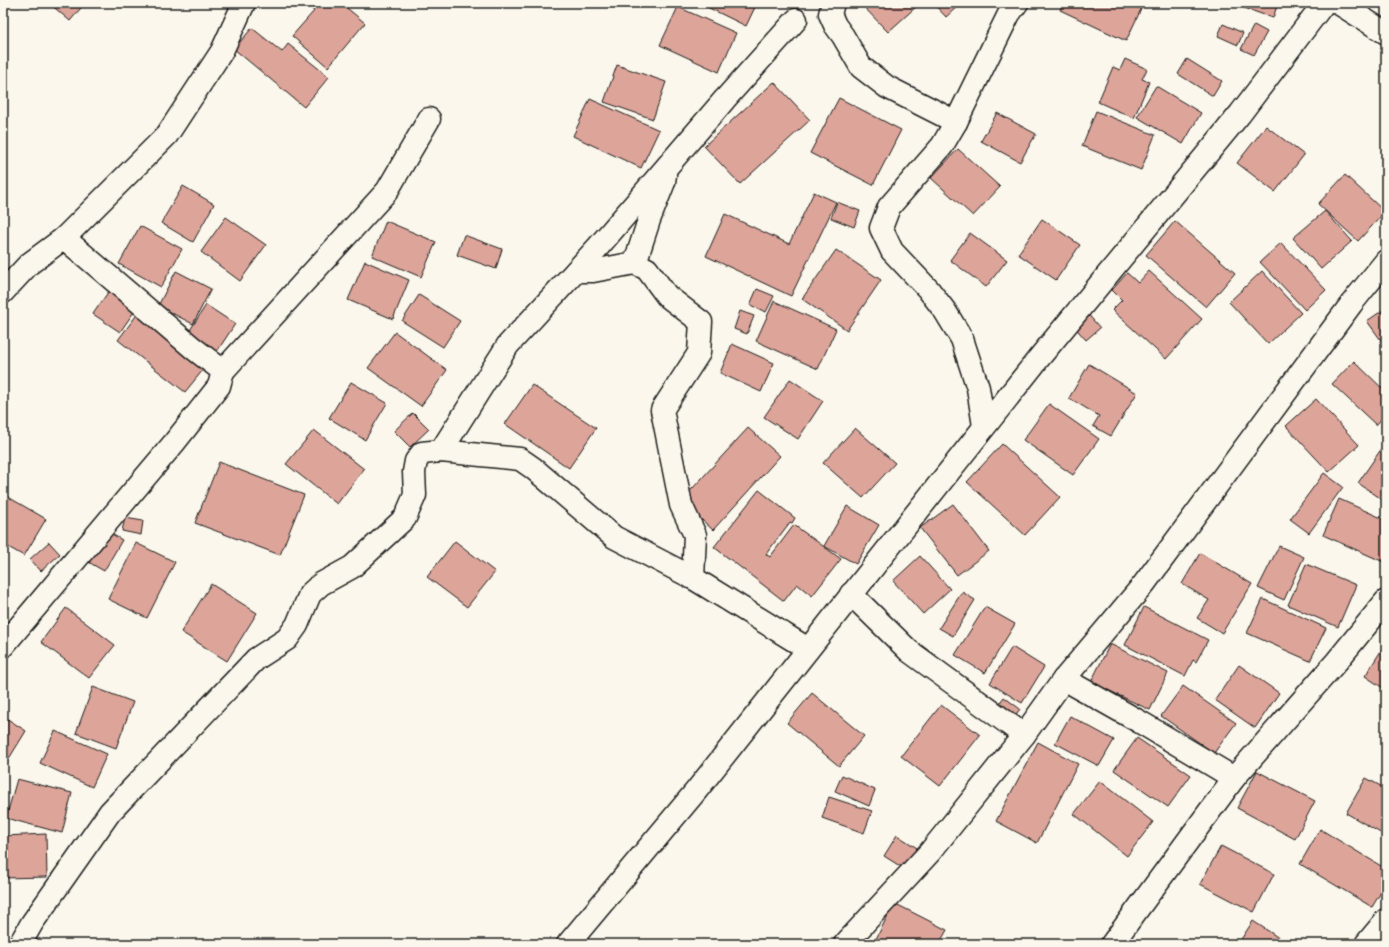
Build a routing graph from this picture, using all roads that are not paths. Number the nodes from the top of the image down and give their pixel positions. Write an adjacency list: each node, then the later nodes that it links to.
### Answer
1 (244, 3): 11 (street)
2 (833, 3): 9 (street)
3 (1017, 3): 9 (street)
4 (1324, 3): 17 (street)
5 (1338, 3): 7 (street)
6 (796, 20): 10 (street)
7 (1386, 33)
8 (429, 119): 16 (street)
9 (956, 122): 17 (street)
10 (666, 167): 13 (street); 14 (street)
11 (64, 238): 15 (street); 16 (street)
12 (1386, 261): 24 (street)
13 (635, 263): 14 (street); 19 (street)
14 (576, 271): 18 (street)
15 (3, 292)
16 (223, 371): 22 (street)
17 (984, 426): 20 (street)
18 (441, 451): 19 (street); 28 (street)
19 (693, 578): 23 (street)
20 (851, 594): 23 (street); 25 (street)
21 (1386, 602): 26 (street)
22 (3, 646)
23 (808, 649): 29 (street)
24 (1064, 679): 25 (street); 26 (street)
25 (1024, 735): 30 (street)
26 (1234, 778): 31 (street)
27 (1386, 920): 32 (street)
28 (20, 944)
29 (568, 944)
30 (845, 944)
31 (1112, 944)
32 (1366, 944)

